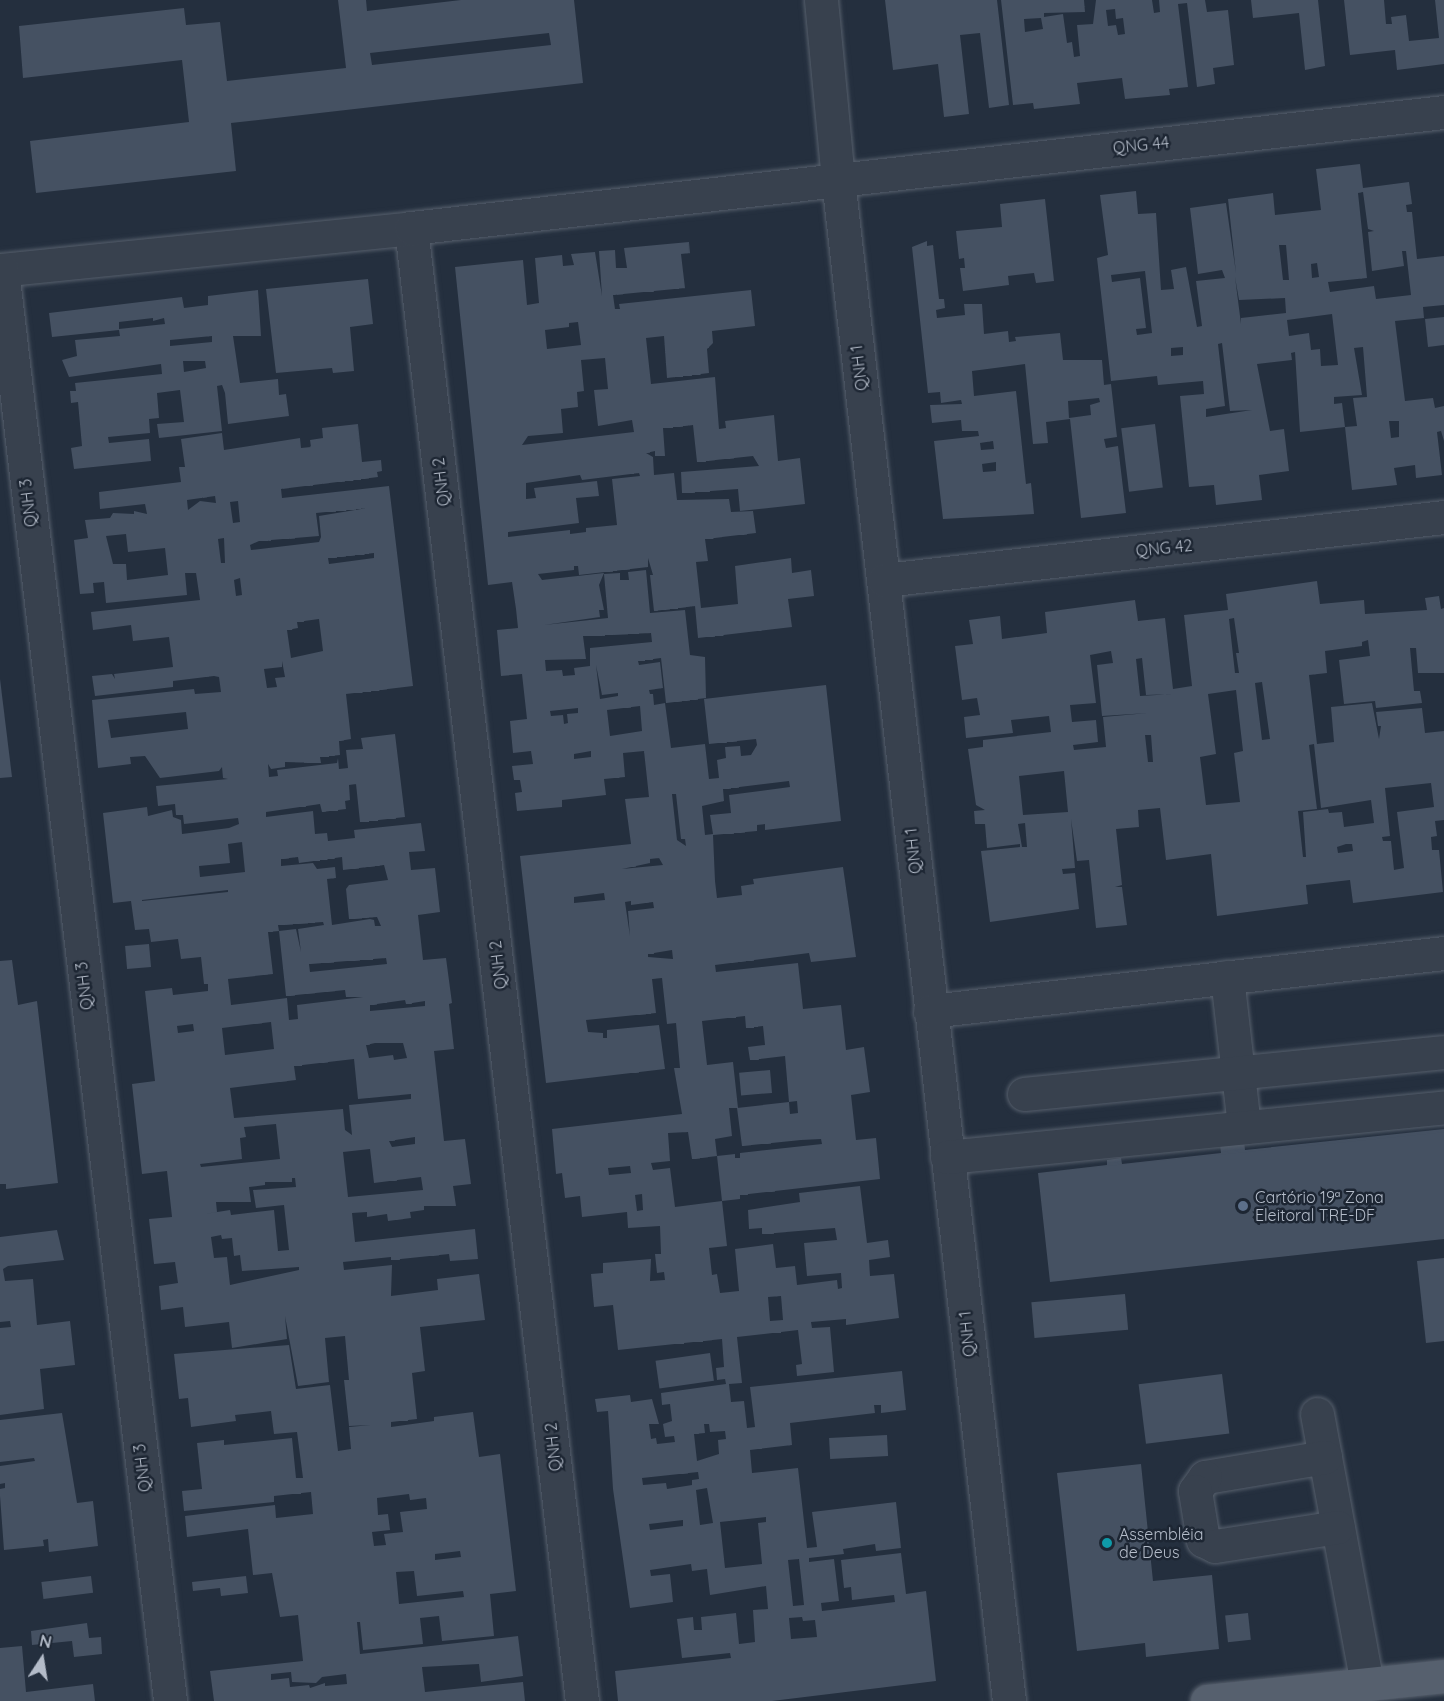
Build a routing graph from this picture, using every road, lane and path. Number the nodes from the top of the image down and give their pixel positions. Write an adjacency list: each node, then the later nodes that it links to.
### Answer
1 (821, 0): 3 (street, QNH 1)
2 (1444, 112): 3 (street, QNG 44)
3 (838, 179): 4 (street, QNG 44); 7 (street, QNH 1)
4 (411, 228): 5 (street, QNG 44); 23 (street, QNH 2)
5 (1, 270): 22 (street, QNH 3)
6 (1444, 517): 7 (street, QNG 42)
7 (884, 580): 10 (street, QNH 1)
8 (1444, 953): 9 (street)
9 (1227, 977): 10 (street); 12 (street)
10 (930, 1011): 16 (street, QNH 1)
11 (1443, 1052): 12 (street)
12 (1238, 1073): 13 (street); 15 (street)
13 (1024, 1094)
14 (1444, 1107): 15 (street)
15 (1244, 1127): 16 (street)
16 (947, 1157): 24 (street, QNH 1)
17 (1317, 1414): 18 (street)
18 (1325, 1457): 19 (street); 19 (street)
19 (1338, 1527): 21 (street)
20 (1444, 1676): 21 (main road)
21 (1366, 1683): 25 (main road)
22 (170, 1701)
23 (582, 1701)
24 (1009, 1701)
25 (1207, 1701)

